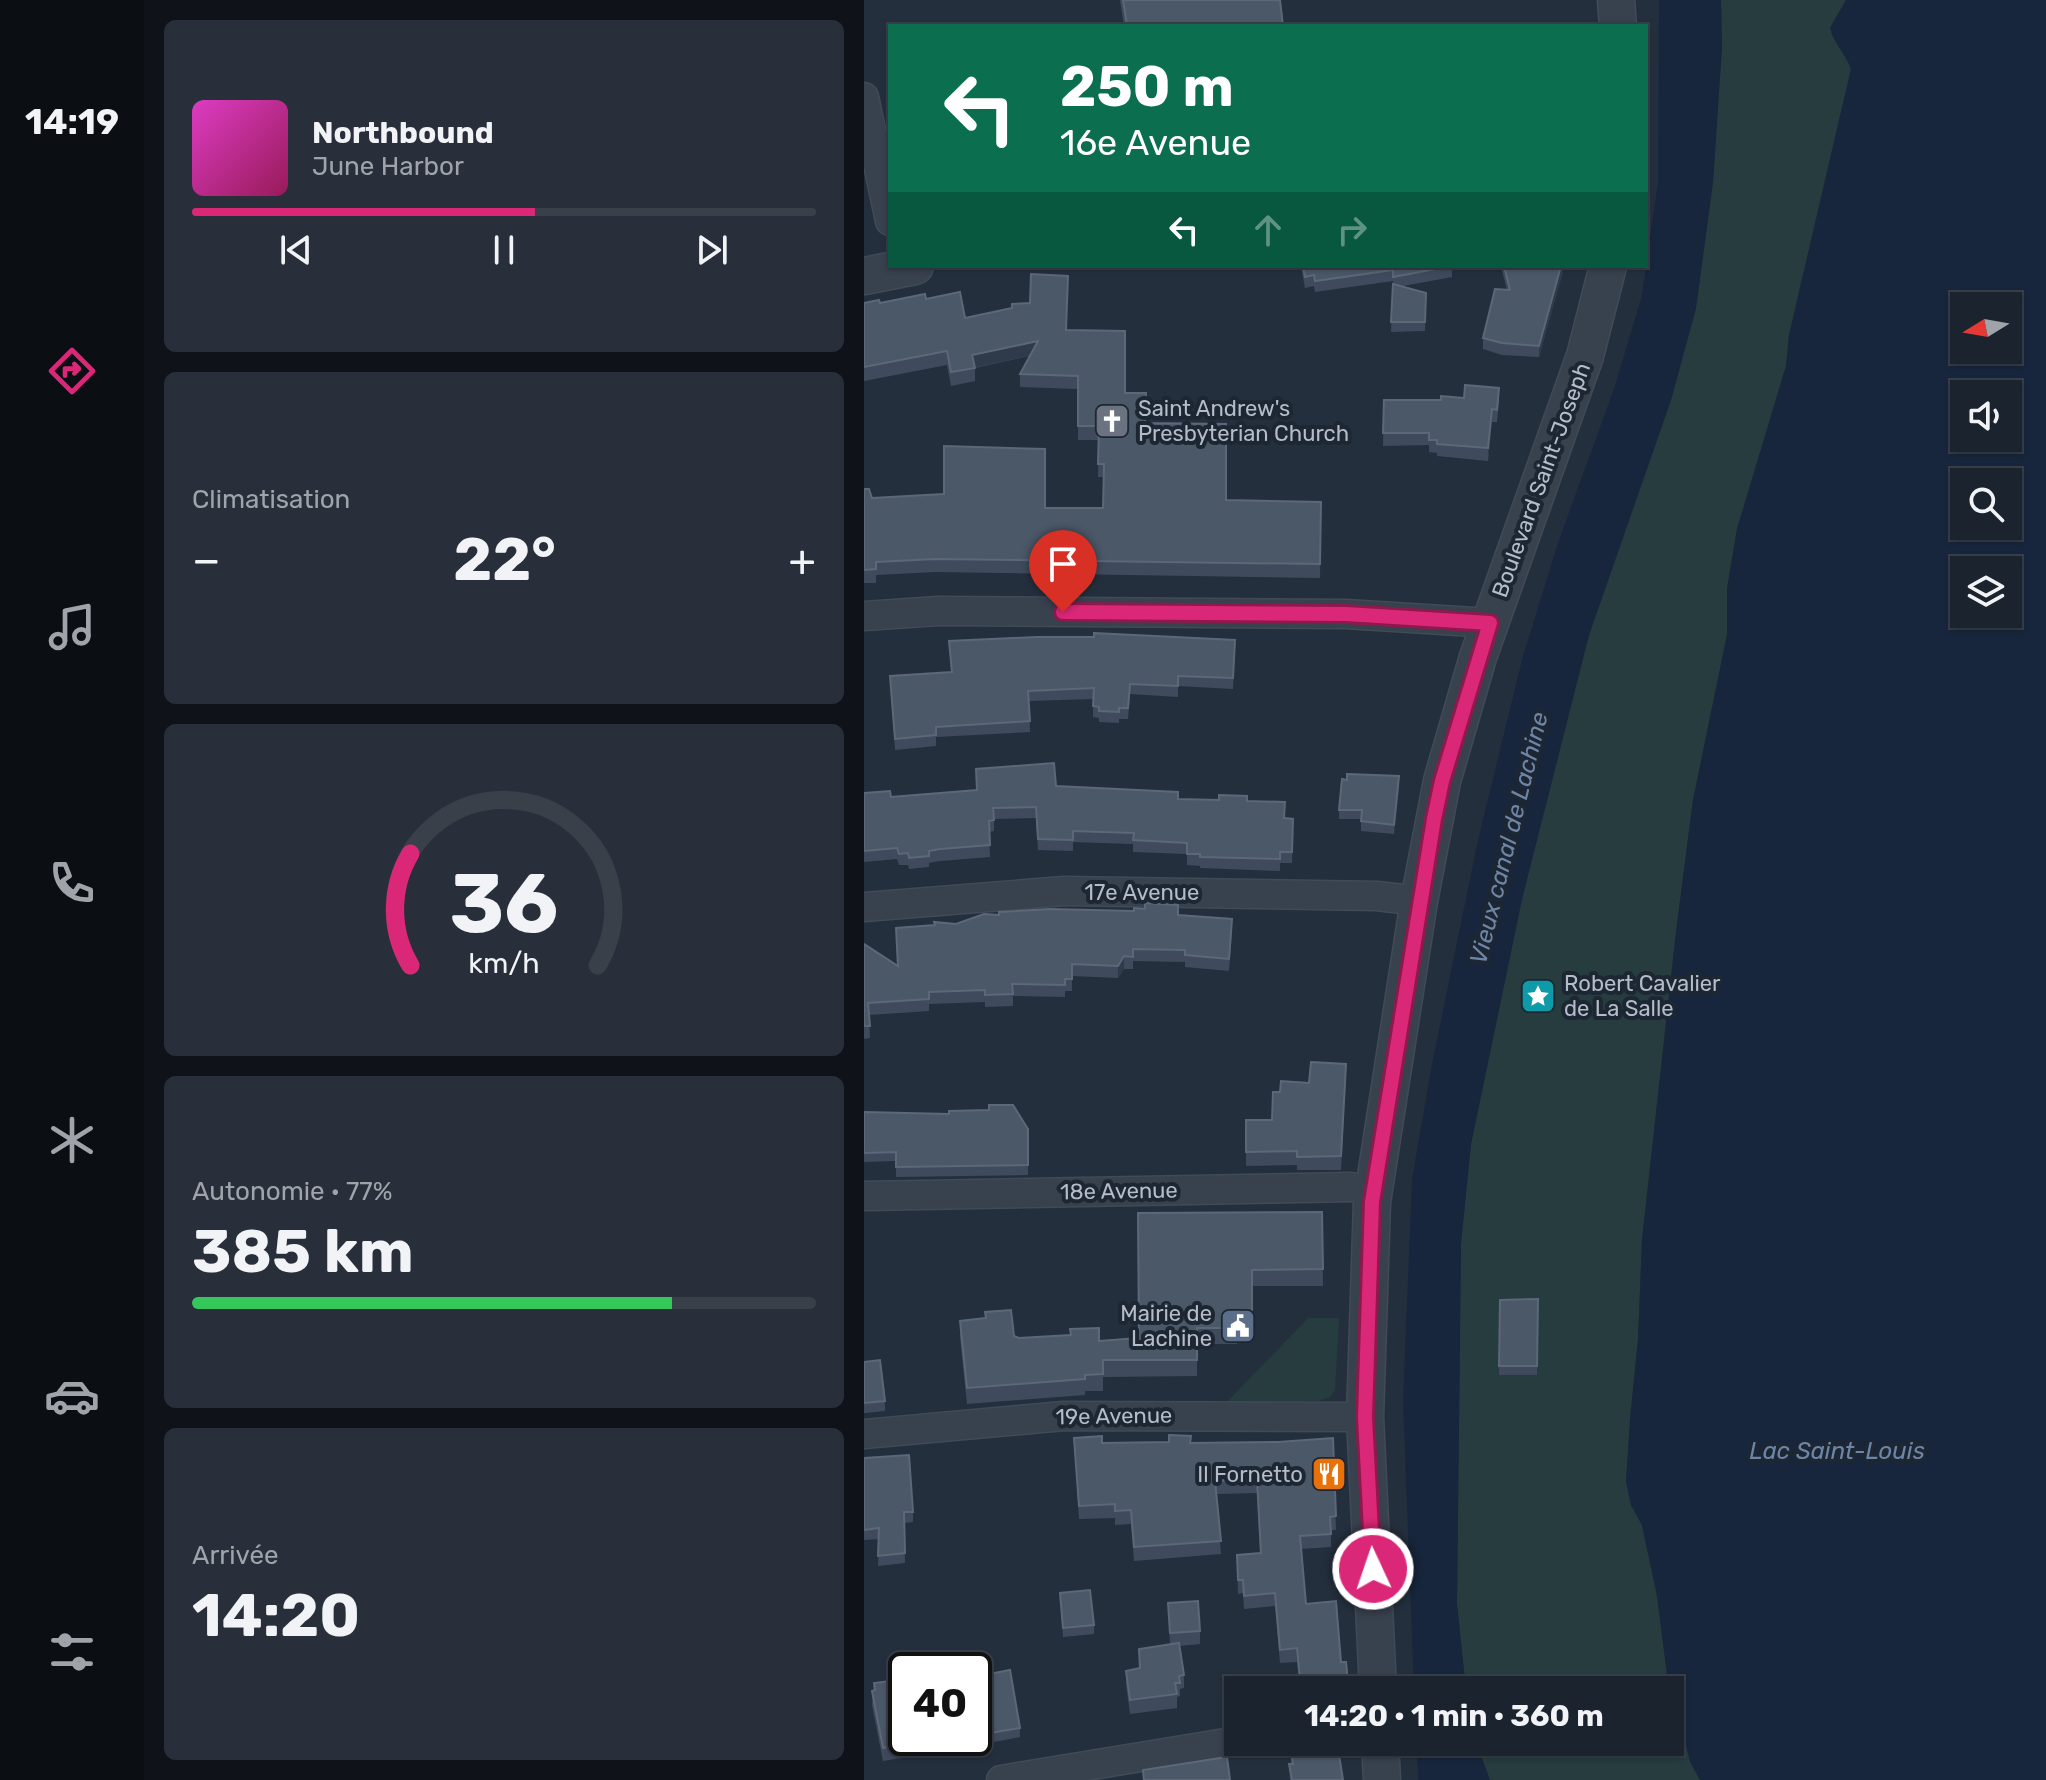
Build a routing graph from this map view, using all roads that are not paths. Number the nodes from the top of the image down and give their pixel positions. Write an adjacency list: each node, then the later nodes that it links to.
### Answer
1 (1616, 0): 2 (street)
2 (1618, 24)
3 (864, 97): 4 (street)
4 (888, 211)
5 (900, 268): 7 (street)
6 (1607, 268): 9 (street, Boulevard Saint-Joseph)
7 (864, 276)
8 (864, 616): 9 (street)
9 (1490, 623): 10 (street, Boulevard Saint-Joseph)
10 (1419, 901): 11 (street, 17e Avenue); 12 (street, Boulevard Saint-Joseph)
11 (864, 907)
12 (1374, 1190): 13 (street, 18e Avenue); 14 (street, Boulevard Saint-Joseph)
13 (864, 1196)
14 (1365, 1417): 15 (street, 19e Avenue); 16 (street, Boulevard Saint-Joseph)
15 (864, 1434)
16 (1377, 1676)
17 (1224, 1743): 19 (street)
18 (1381, 1756): 20 (street)
19 (1001, 1780)
20 (1382, 1780)

